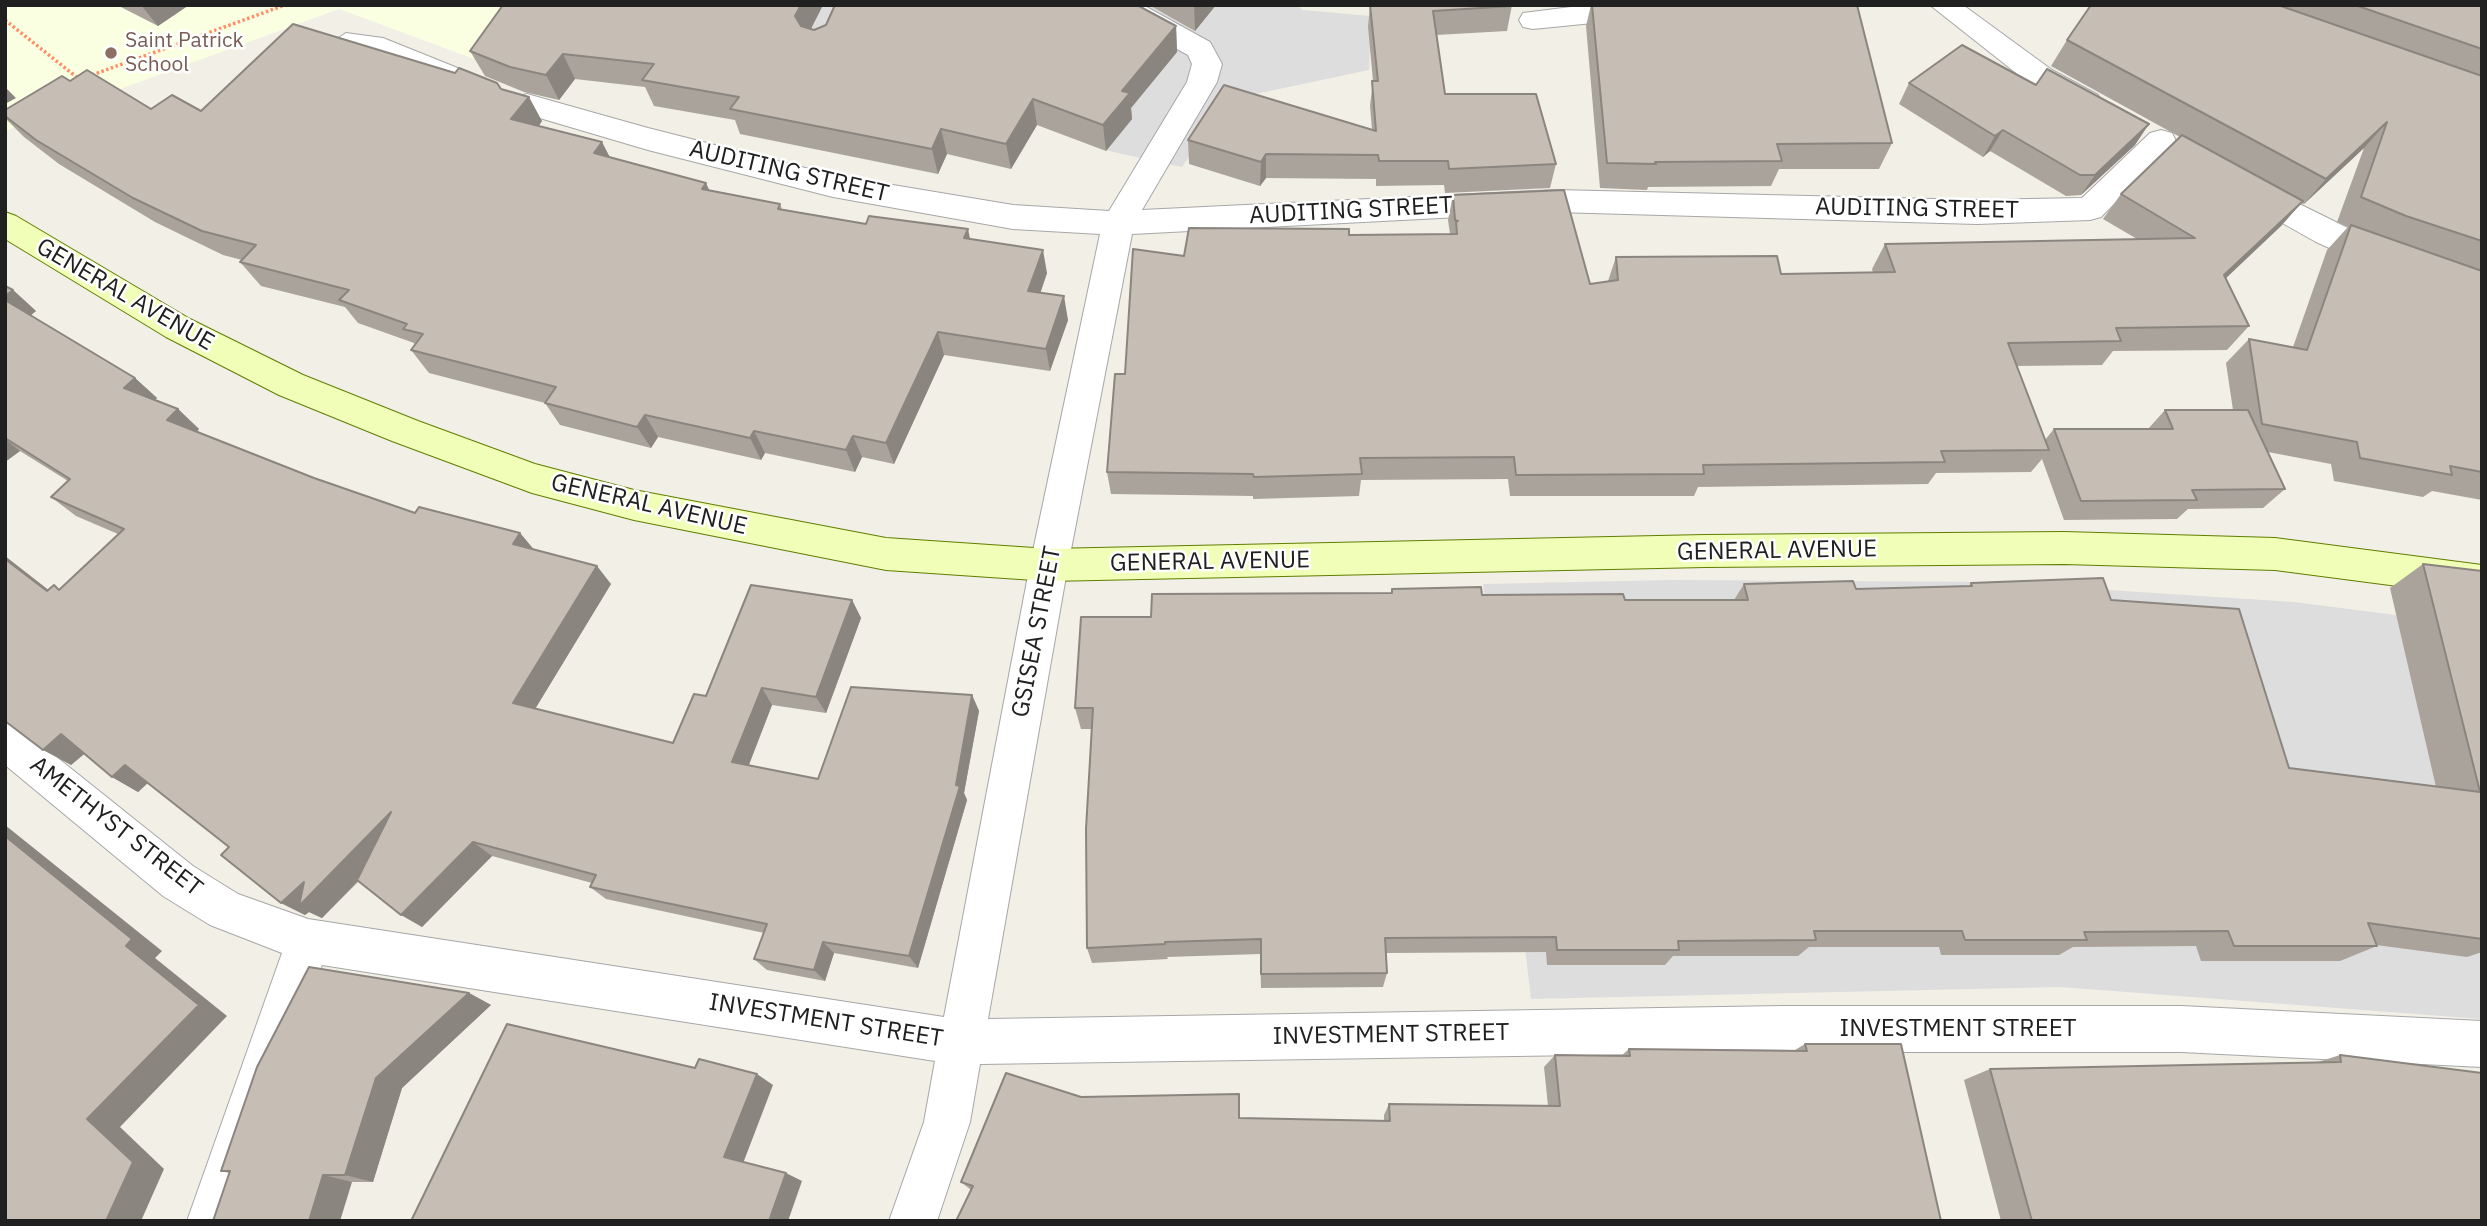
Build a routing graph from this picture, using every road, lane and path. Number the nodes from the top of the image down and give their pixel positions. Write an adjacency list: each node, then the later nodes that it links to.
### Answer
1 (285, 5): 8 (path)
2 (1120, 5): 13 (street, GSISEA STREET)
3 (1683, 5): 6 (street)
4 (1944, 5): 13 (street, AUDITING STREET)
5 (5, 20): 8 (path)
6 (1533, 20)
7 (346, 38): 10 (lane)
8 (80, 80): 9 (path)
9 (69, 84)
10 (490, 88)
11 (521, 101): 13 (street, AUDITING STREET)
12 (2220, 174): 15 (street)
13 (1118, 223): 16 (street, GSISEA STREET)
14 (6, 225): 16 (street, GENERAL AVENUE)
15 (2482, 291)
16 (1049, 565): 17 (street, GENERAL AVENUE); 20 (street, GSISEA STREET)
17 (2482, 582)
18 (5, 740): 19 (street, AMETHYST STREET)
19 (308, 941): 20 (street, INVESTMENT STREET); 22 (street)
20 (961, 1042): 21 (street, INVESTMENT STREET); 23 (street, GSISEA STREET)
21 (2482, 1044)
22 (211, 1221)
23 (913, 1221)

